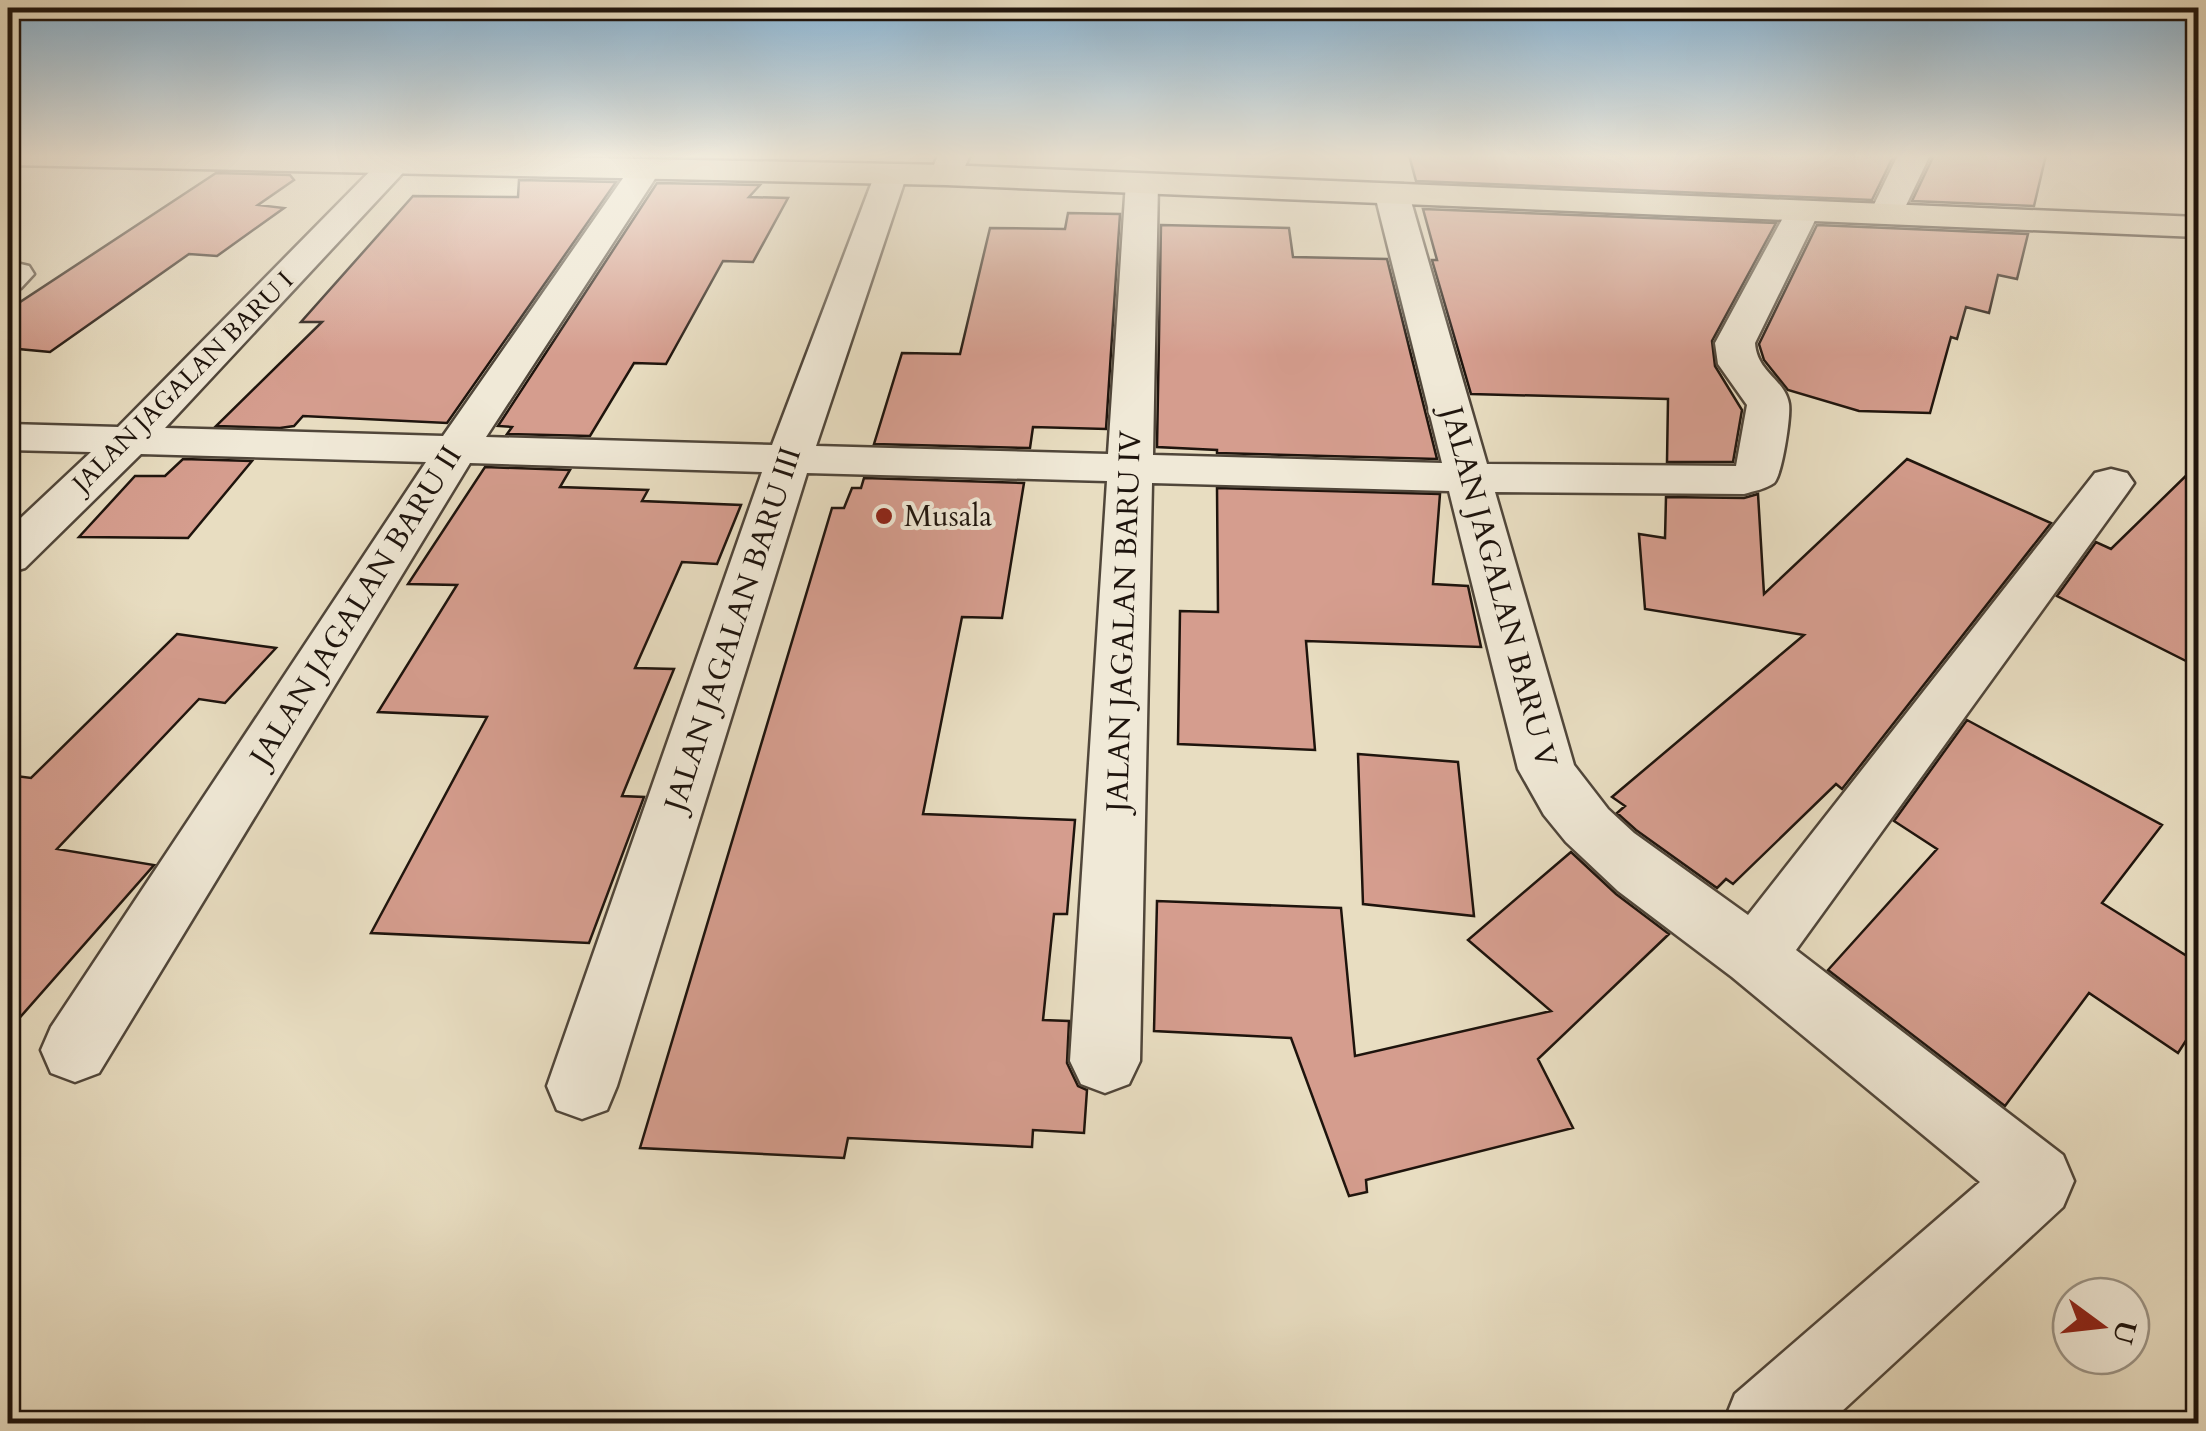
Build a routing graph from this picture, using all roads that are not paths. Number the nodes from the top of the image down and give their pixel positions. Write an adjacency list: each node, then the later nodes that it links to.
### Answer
1 (340, 222): 10 (street, JALAN JAGALAN BARU I)
2 (610, 222): 11 (street, JALAN JAGALAN BARU II)
3 (873, 222): 12 (street, JALAN JAGALAN BARU III)
4 (1140, 222): 13 (street, JALAN JAGALAN BARU IV)
5 (1399, 222): 14 (street, JALAN JAGALAN BARU V)
6 (1797, 222): 14 (street)
7 (2090, 222): 8 (main road)
8 (2198, 227)
9 (8, 438): 10 (street)
10 (126, 443): 11 (street); 16 (street, JALAN JAGALAN BARU I)
11 (456, 448): 12 (street); 18 (street, JALAN JAGALAN BARU II)
12 (789, 459): 13 (street); 20 (street, JALAN JAGALAN BARU III)
13 (1130, 470): 14 (street); 19 (street, JALAN JAGALAN BARU IV)
14 (1469, 478): 17 (street, JALAN JAGALAN BARU V)
15 (2111, 482): 17 (street)
16 (8, 557)
17 (1754, 956): 21 (street, JALAN JAGALAN BARU V)
18 (75, 1050)
19 (1105, 1061)
20 (582, 1086)
21 (1766, 1424)

